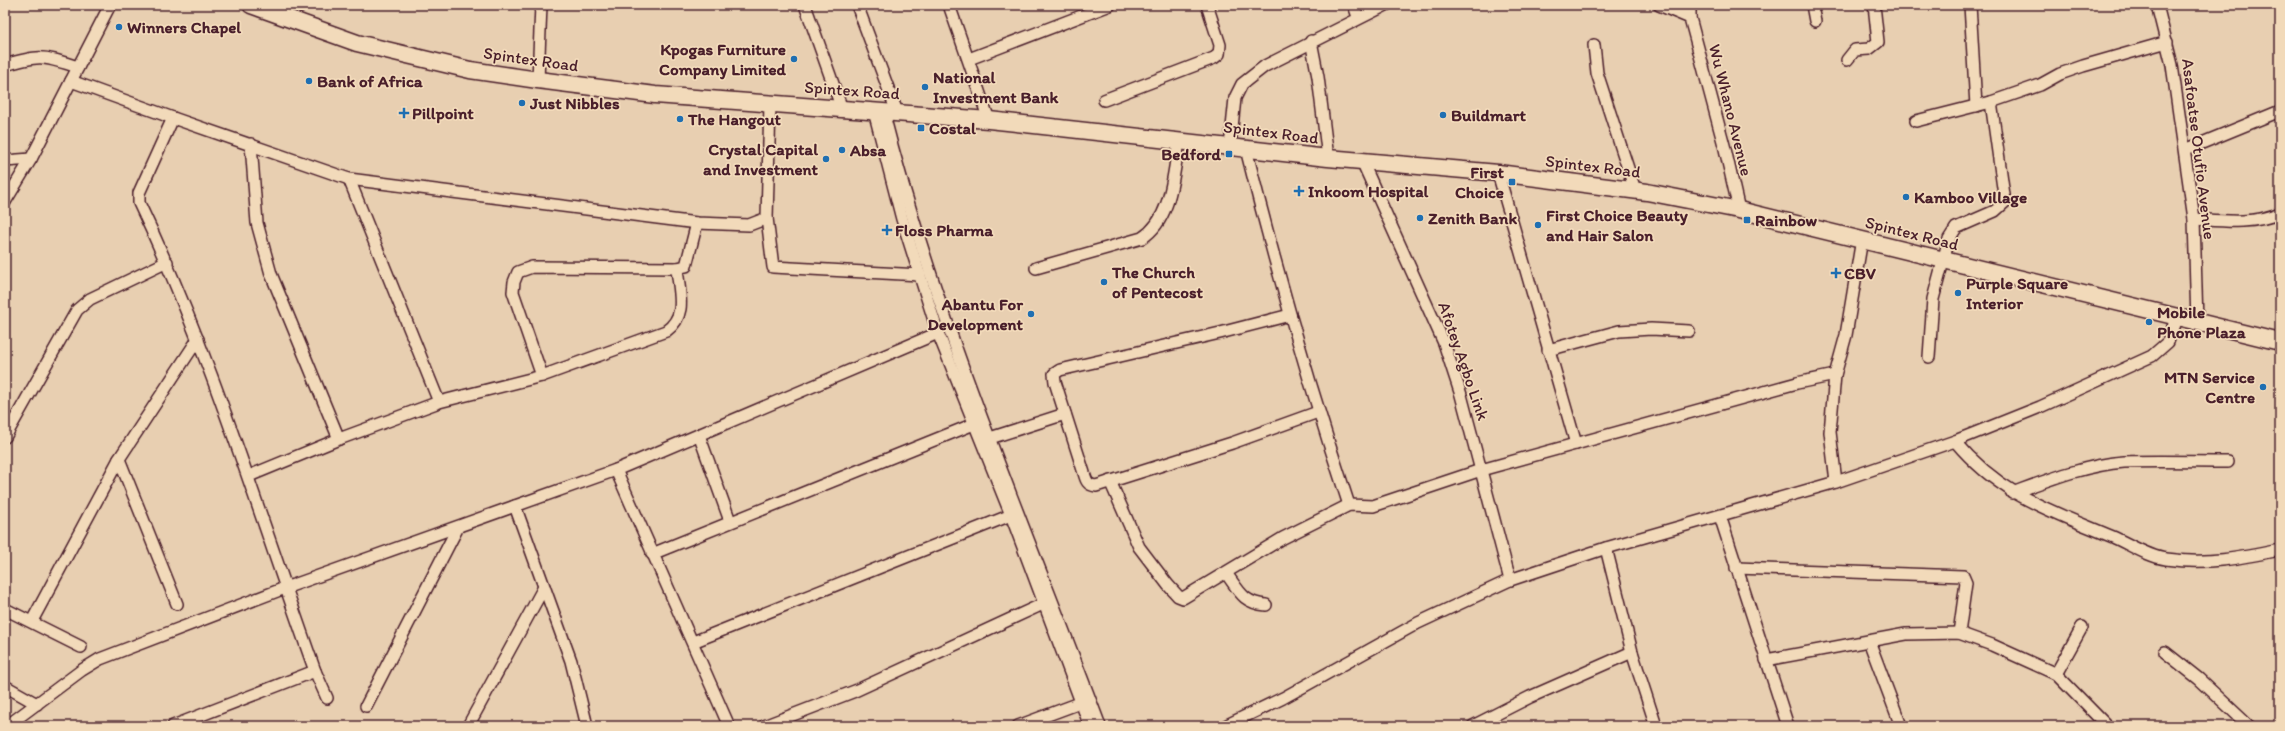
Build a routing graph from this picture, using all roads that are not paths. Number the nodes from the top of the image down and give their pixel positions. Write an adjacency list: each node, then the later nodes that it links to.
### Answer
1 (110, 5): 28 (street)
2 (251, 5): 29 (main road, Spintex Road)
3 (540, 5): 29 (street)
4 (805, 5): 35 (street)
5 (857, 5): 37 (street)
6 (949, 5): 25 (street)
7 (1076, 5): 18 (street)
8 (1110, 5): 18 (street)
9 (1207, 5): 31 (street)
10 (1354, 5): 19 (street)
11 (1386, 5): 19 (street)
12 (1660, 5): 20 (street)
13 (1690, 5): 20 (street, Wu Whano Avenue)
14 (1812, 5): 21 (street)
15 (1874, 5): 26 (street)
16 (1970, 5): 34 (street)
17 (2157, 5): 23 (street, Asafoatse Otufio Avenue)
18 (1080, 16): 25 (street)
19 (1358, 17): 22 (street)
20 (1690, 18): 54 (street, Wu Whano Avenue)
21 (1815, 21)
22 (1311, 41): 43 (street); 46 (street)
23 (2167, 42): 32 (street); 45 (street, Asafoatse Otufio Avenue)
24 (1594, 45): 52 (street)
25 (969, 58): 39 (street)
26 (1848, 60)
27 (5, 65): 28 (street)
28 (78, 67): 30 (street)
29 (538, 80): 33 (main road, Spintex Road)
30 (71, 81): 38 (street); 47 (street)
31 (1104, 100)
32 (1991, 102): 34 (street); 60 (street)
33 (770, 104): 35 (main road, Spintex Road); 56 (street)
34 (1976, 106): 40 (street)
35 (842, 109): 37 (main road, Spintex Road)
36 (2280, 111): 45 (street)
37 (884, 112): 39 (main road, Spintex Road); 64 (street); 82 (street)
38 (173, 118): 42 (street); 61 (street)
39 (989, 120): 41 (main road, Spintex Road)
40 (1916, 121)
41 (1180, 142): 43 (main road, Spintex Road); 63 (street)
42 (251, 144): 51 (street); 83 (street)
43 (1230, 147): 44 (main road, Spintex Road)
44 (1246, 148): 46 (main road, Spintex Road); 65 (street)
45 (2185, 150): 57 (street, Asafoatse Otufio Avenue)
46 (1328, 158): 49 (main road, Spintex Road)
47 (31, 159): 48 (street); 53 (street)
48 (5, 161)
49 (1362, 161): 50 (main road, Spintex Road); 89 (street, Afotey Agbo Link)
50 (1498, 173): 52 (main road, Spintex Road); 72 (street)
51 (349, 179): 58 (street); 76 (street)
52 (1635, 190): 54 (main road, Spintex Road)
53 (5, 202)
54 (1739, 210): 59 (main road, Spintex Road)
55 (2280, 213): 57 (street)
56 (767, 218): 58 (street); 64 (street)
57 (2194, 219): 67 (street, Asafoatse Otufio Avenue)
58 (697, 223): 62 (street)
59 (1862, 239): 60 (main road, Spintex Road); 74 (street)
60 (1944, 261): 66 (main road, Spintex Road); 73 (street)
61 (167, 262): 70 (street); 81 (street)
62 (677, 268): 75 (street); 75 (street)
63 (1036, 268)
64 (920, 275): 69 (street)
65 (1290, 315): 77 (street); 78 (street)
66 (2176, 318): 67 (main road, Spintex Road); 84 (street)
67 (2197, 322): 71 (main road, Spintex Road)
68 (1689, 331): 72 (street)
69 (938, 333): 79 (street); 80 (street)
70 (198, 339): 86 (street); 90 (street)
71 (2280, 342)
72 (1548, 350): 85 (street)
73 (1929, 357)
74 (1835, 375): 85 (street); 92 (street)
75 (542, 376): 76 (street)
76 (440, 402): 83 (street)
77 (1318, 412): 91 (street); 94 (street)
78 (1065, 414): 82 (street); 91 (street)
79 (974, 424): 96 (street); 98 (street)
80 (699, 435): 88 (street); 98 (street)
81 (5, 437)
82 (990, 438): 125 (street)
83 (339, 439): 90 (street)
84 (1955, 441): 92 (street); 93 (street)
85 (1576, 444): 89 (street)
86 (119, 459): 108 (street); 112 (street)
87 (2228, 462): 93 (street)
88 (616, 470): 95 (street); 102 (street)
89 (1481, 470): 94 (street); 105 (street, Afotey Agbo Link)
90 (249, 476): 107 (street)
91 (1110, 481): 104 (street)
92 (1836, 482): 97 (street)
93 (2012, 493): 101 (street)
94 (1349, 505): 104 (street)
95 (515, 506): 99 (street); 106 (street)
96 (1011, 516): 109 (street); 116 (street)
97 (1720, 516): 100 (street); 103 (street)
98 (730, 521): 102 (street)
99 (458, 527): 107 (street); 127 (street)
100 (1606, 548): 105 (street); 118 (street)
101 (2280, 550)
102 (652, 554): 116 (street)
103 (1736, 568): 114 (street); 120 (street)
104 (1226, 573): 110 (street)
105 (1510, 580): 128 (street)
106 (544, 587): 132 (street); 133 (street)
107 (285, 588): 121 (street); 126 (street)
108 (177, 604)
109 (1043, 604): 125 (street); 135 (street)
110 (1266, 605)
111 (5, 609): 112 (street)
112 (32, 621): 117 (street)
113 (2082, 627): 122 (street)
114 (1959, 634): 115 (street); 122 (street)
115 (1869, 641): 120 (street); 143 (street)
116 (693, 642): 134 (street)
117 (81, 647)
118 (1632, 652): 140 (street); 141 (street)
119 (2165, 652): 144 (street)
120 (1766, 660): 142 (street)
121 (315, 671): 124 (street); 131 (street)
122 (2056, 674): 129 (street)
123 (5, 686): 126 (street)
124 (327, 698)
125 (1085, 701): 136 (street); 137 (street); 138 (street)
126 (37, 704): 130 (street)
127 (366, 706)
128 (1241, 723): 139 (street)
129 (2105, 725)
130 (7, 726)
131 (173, 726)
132 (468, 726)
133 (588, 726)
134 (729, 726)
135 (764, 726)
136 (1018, 726)
137 (1090, 726)
138 (1100, 726)
139 (1225, 726)
140 (1473, 726)
141 (1656, 726)
142 (1788, 726)
143 (1901, 726)
144 (2249, 726)

